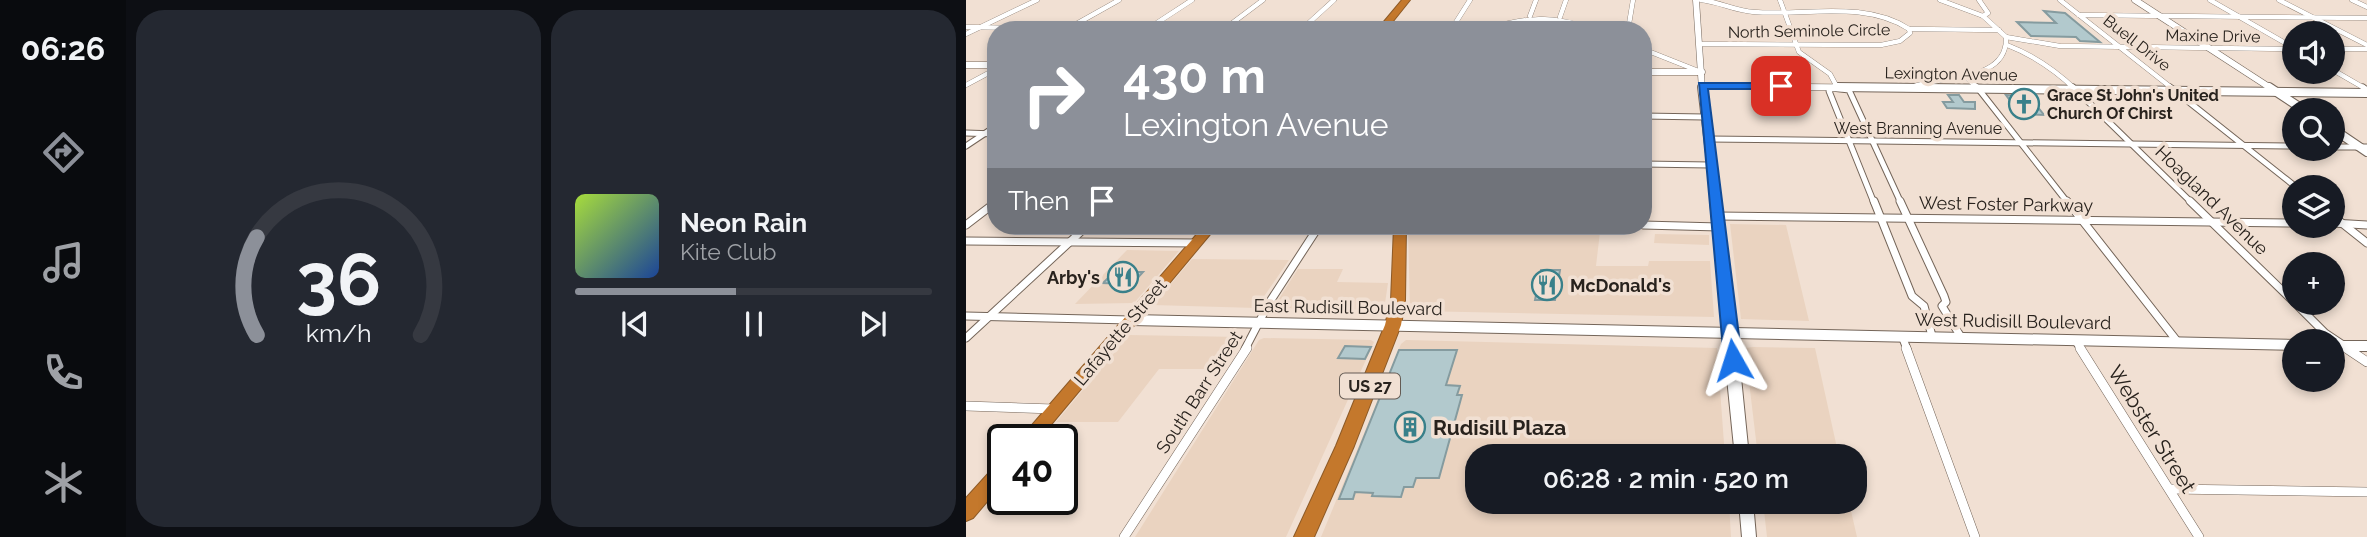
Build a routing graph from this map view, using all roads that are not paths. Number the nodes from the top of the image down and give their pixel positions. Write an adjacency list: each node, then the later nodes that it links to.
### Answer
1 (1037, 0): 31 (street)
2 (1119, 0): 32 (street)
3 (1192, 0): 33 (street)
4 (1263, 0): 34 (street)
5 (1334, 0): 35 (street)
6 (1406, 0): 36 (highway)
7 (1470, 0): 37 (street)
8 (1536, 0): 25 (street)
9 (1566, 0): 28 (street)
10 (1633, 0): 40 (street)
11 (1698, 0): 12 (street); 50 (street)
12 (1718, 0): 22 (street)
13 (1780, 0): 22 (street)
14 (1940, 0): 26 (street)
15 (1979, 0): 26 (street)
16 (2060, 0): 23 (street, Buell Drive)
17 (2135, 0): 24 (street)
18 (2210, 0): 27 (street)
19 (2279, 0): 29 (street)
20 (2352, 0): 21 (street)
21 (2367, 7)
22 (1784, 13): 45 (street); 51 (street)
23 (2078, 15): 24 (street); 52 (street, Buell Drive)
24 (2160, 15): 27 (street); 54 (street)
25 (1530, 16): 28 (street); 38 (street)
26 (1983, 16): 46 (street)
27 (2238, 16): 29 (street); 49 (street)
28 (1560, 17): 39 (street)
29 (2314, 17): 30 (street); 53 (street)
30 (2367, 18)
31 (992, 21)
32 (1081, 21)
33 (1158, 21)
34 (1235, 21)
35 (1310, 21)
36 (1388, 21)
37 (1457, 21)
38 (1513, 21)
39 (1571, 21)
40 (1630, 21)
41 (987, 23): 43 (street)
42 (966, 27): 43 (street)
43 (979, 27): 44 (street); 47 (street)
44 (987, 27)
45 (1909, 29): 46 (street); 51 (street, North Seminole Circle)
46 (1999, 30): 48 (street)
47 (966, 34)
48 (2006, 41): 52 (street, Maxine Drive); 63 (street); 70 (street, Hoagland Avenue)
49 (2282, 41)
50 (1701, 44): 51 (street, North Seminole Circle); 62 (street)
51 (1795, 45): 67 (street)
52 (2119, 47): 54 (street, Maxine Drive); 71 (street, Buell Drive)
53 (2367, 47): 56 (street)
54 (2210, 48): 55 (street, Maxine Drive); 73 (street)
55 (2282, 48)
56 (2345, 48)
57 (1652, 53): 62 (street)
58 (966, 65): 59 (street)
59 (987, 66)
60 (987, 72): 65 (street)
61 (1652, 72): 62 (street)
62 (1702, 72): 66 (street)
63 (1965, 76): 68 (street); 69 (street)
64 (2345, 77): 72 (street)
65 (966, 85)
66 (1703, 86): 67 (street, Lexington Avenue); 76 (street)
67 (1837, 87): 68 (street, Lexington Avenue); 82 (street); 83 (street)
68 (1912, 87): 69 (street, Lexington Avenue)
69 (1979, 89): 70 (street, Lexington Avenue); 84 (street)
70 (2076, 89): 71 (street, Lexington Avenue); 85 (street, Hoagland Avenue)
71 (2174, 90): 73 (street, Lexington Avenue); 86 (street, Buell Drive)
72 (2367, 91): 73 (street, Lexington Avenue)
73 (2277, 92): 74 (street)
74 (2286, 98)
75 (1652, 116): 76 (street)
76 (1704, 117): 81 (street)
77 (987, 132): 79 (street)
78 (966, 134): 79 (street)
79 (984, 134): 87 (street)
80 (2345, 137): 90 (street)
81 (1709, 139): 82 (street, West Branning Avenue); 92 (street)
82 (1850, 142): 83 (street, West Branning Avenue); 96 (street)
83 (1872, 142): 84 (street, West Branning Avenue); 97 (street)
84 (2020, 143): 85 (street, West Branning Avenue); 98 (street)
85 (2132, 144): 86 (street, West Branning Avenue); 99 (street, Hoagland Avenue)
86 (2243, 145): 88 (street, West Branning Avenue); 93 (street, Buell Drive)
87 (966, 146)
88 (2282, 146)
89 (2345, 148): 90 (street)
90 (2364, 149)
91 (1652, 164): 92 (street)
92 (1710, 165): 95 (street)
93 (2282, 176)
94 (987, 209): 102 (street)
95 (1718, 216): 96 (street, West Foster Parkway); 106 (street)
96 (1881, 218): 97 (street, West Foster Parkway); 116 (street)
97 (1908, 218): 98 (street, West Foster Parkway); 117 (street)
98 (2082, 220): 99 (street, West Foster Parkway); 131 (street)
99 (2211, 222): 100 (street, West Foster Parkway); 115 (street, Hoagland Avenue)
100 (2282, 223)
101 (2345, 223): 105 (street)
102 (966, 225)
103 (1652, 225): 106 (street)
104 (2345, 225): 113 (street)
105 (2367, 225)
106 (1719, 227): 125 (street)
107 (1078, 235): 114 (street)
108 (1204, 235): 112 (highway, Lafayette Street)
109 (1313, 235): 122 (street, South Barr Street)
110 (1400, 235): 123 (highway, US 27)
111 (966, 241): 114 (street)
112 (1197, 243): 114 (street); 121 (highway, Lafayette Street)
113 (2367, 243)
114 (1068, 244): 120 (street)
115 (2282, 290)
116 (1924, 306): 117 (street); 127 (street)
117 (1942, 306): 128 (street)
118 (2308, 315): 124 (street, Hoagland Avenue)
119 (966, 316): 120 (street, East Rudisill Boulevard)
120 (989, 316): 121 (street, East Rudisill Boulevard); 129 (street)
121 (1131, 320): 122 (street, East Rudisill Boulevard); 138 (highway, Lafayette Street)
122 (1260, 322): 123 (street, East Rudisill Boulevard); 146 (street, South Barr Street)
123 (1393, 325): 125 (street, East Rudisill Boulevard); 147 (highway, US 27)
124 (2321, 329)
125 (1730, 333): 126 (street, West Rudisill Boulevard); 140 (street)
126 (1902, 336): 127 (street, West Rudisill Boulevard); 149 (street)
127 (1932, 337): 128 (street, West Rudisill Boulevard)
128 (1961, 337): 130 (street, West Rudisill Boulevard)
129 (966, 338)
130 (2075, 340): 131 (street, West Rudisill Boulevard); 142 (street, Webster Street)
131 (2177, 341): 132 (street, West Rudisill Boulevard)
132 (2282, 345)
133 (2345, 346): 134 (street)
134 (2367, 346)
135 (2345, 349): 136 (street, Hoagland Avenue)
136 (2367, 362)
137 (966, 406): 138 (street)
138 (1055, 409): 139 (highway, Lafayette Street)
139 (1042, 424)
140 (1741, 444)
141 (987, 488): 144 (highway)
142 (2170, 489): 143 (street); 150 (street, Webster Street)
143 (2367, 492)
144 (966, 512)
145 (1747, 514): 148 (street)
146 (1124, 537)
147 (1304, 537)
148 (1749, 537)
149 (1975, 537)
150 (2199, 537)

